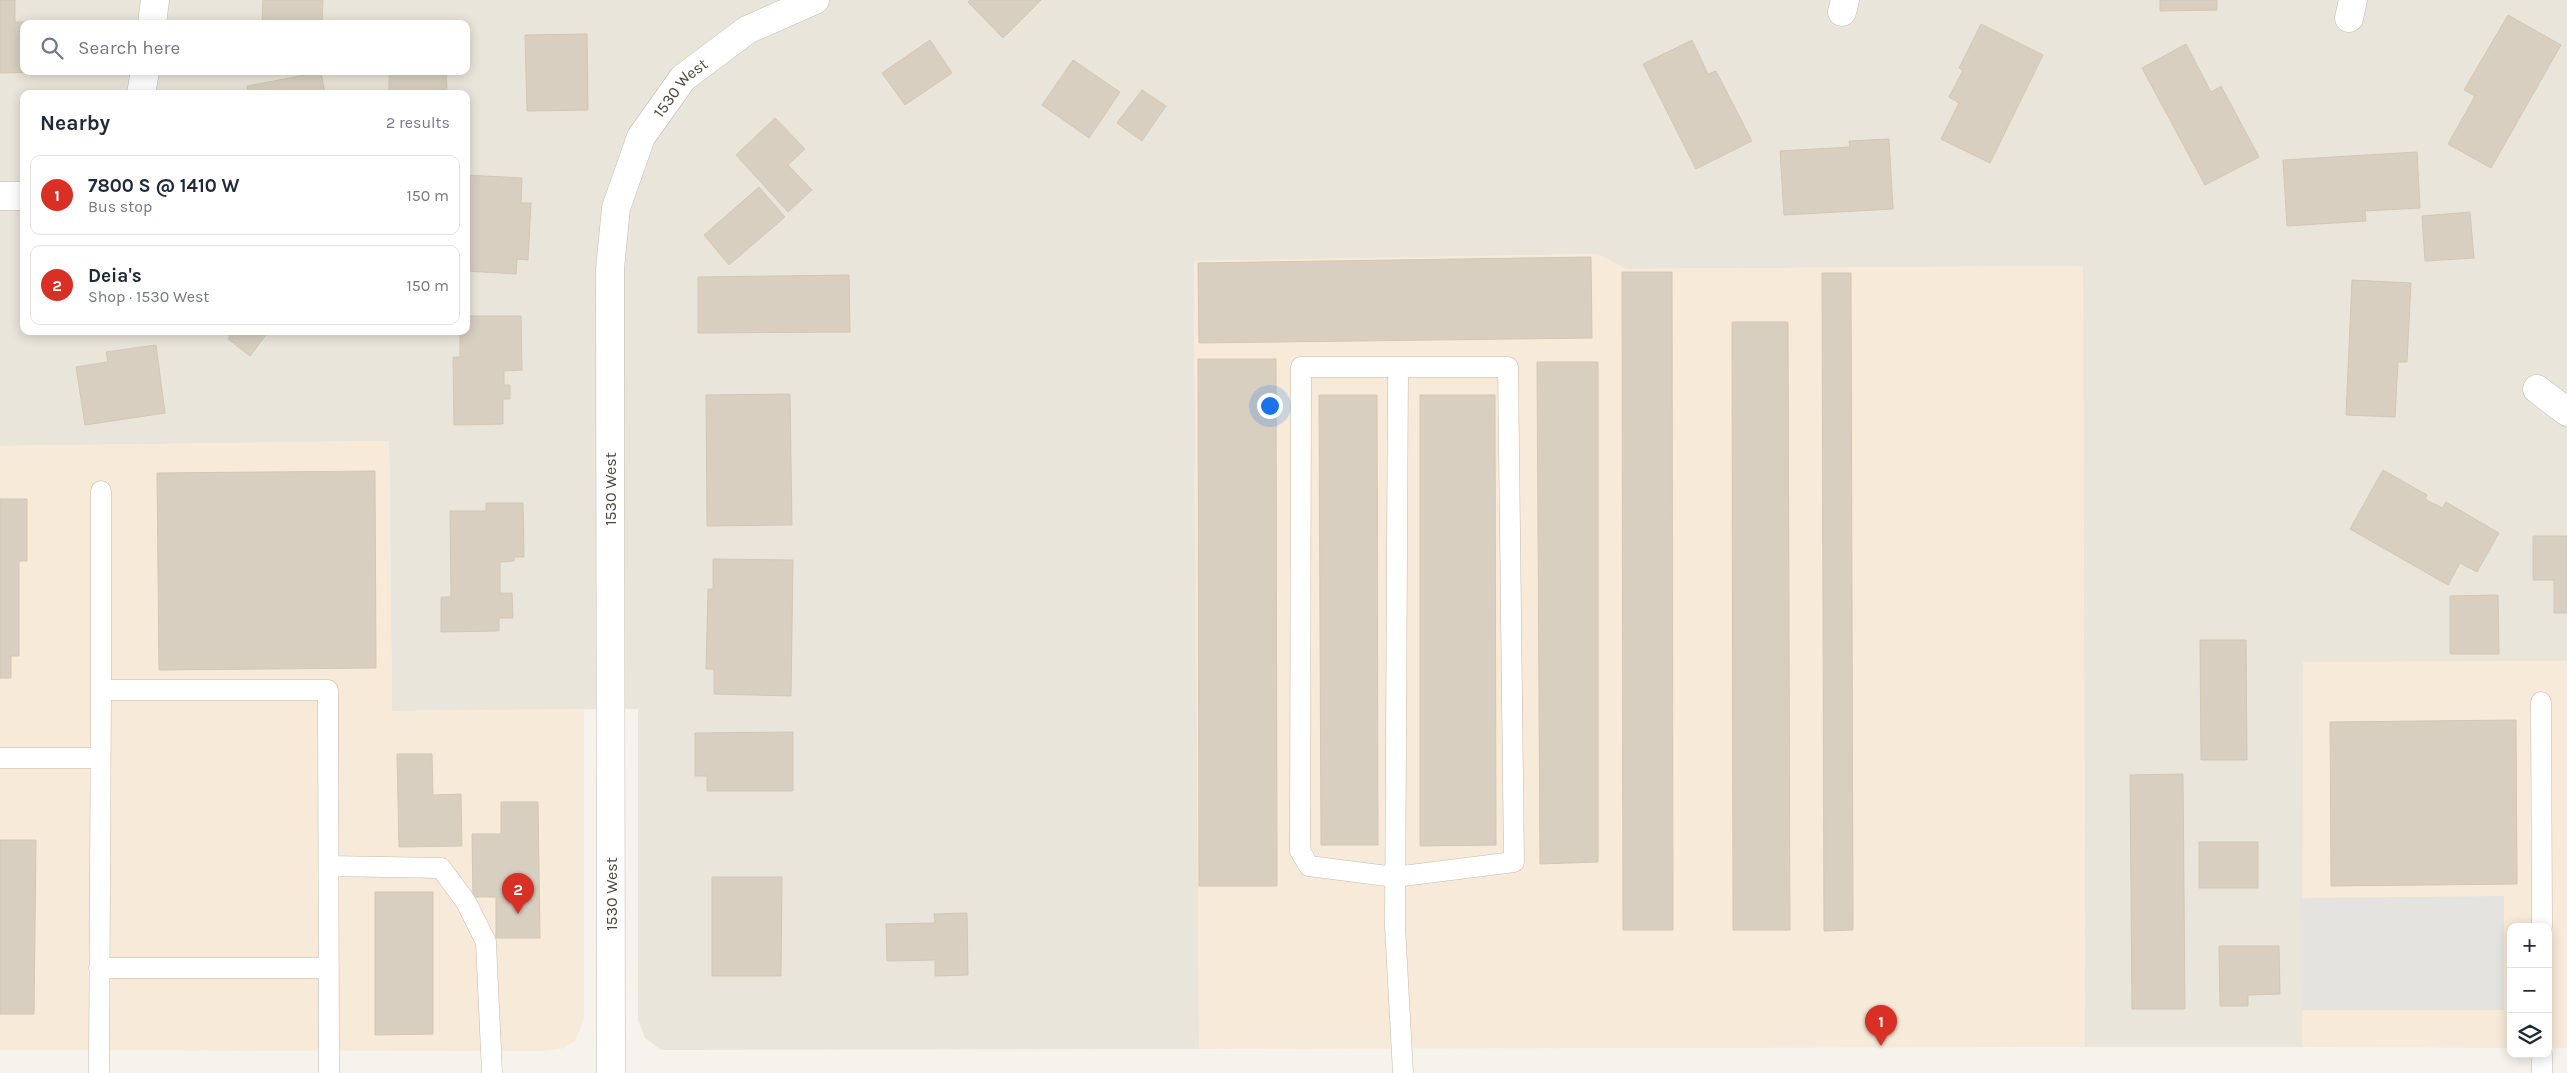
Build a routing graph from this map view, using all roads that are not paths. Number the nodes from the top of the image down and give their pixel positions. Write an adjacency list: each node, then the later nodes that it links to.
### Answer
1 (155, 0): 3 (street)
2 (815, 0): 25 (street, 1530 West)
3 (152, 20)
4 (144, 75): 5 (street)
5 (142, 90)
6 (0, 196): 7 (street)
7 (20, 196)
8 (1398, 368): 17 (lane); 17 (lane); 17 (lane)
9 (2537, 389): 10 (street)
10 (2567, 412)
11 (101, 491): 12 (lane)
12 (101, 690): 15 (lane); 16 (lane)
13 (2541, 702): 18 (lane)
14 (0, 758): 15 (lane)
15 (100, 758): 19 (lane)
16 (329, 866): 20 (lane); 24 (lane)
17 (1395, 877): 26 (lane)
18 (2542, 923)
19 (99, 968): 20 (lane); 22 (lane)
20 (329, 968): 23 (lane)
21 (2542, 1058): 27 (lane)
22 (99, 1073)
23 (329, 1073)
24 (492, 1073)
25 (611, 1073)
26 (1404, 1073)
27 (2542, 1073)

